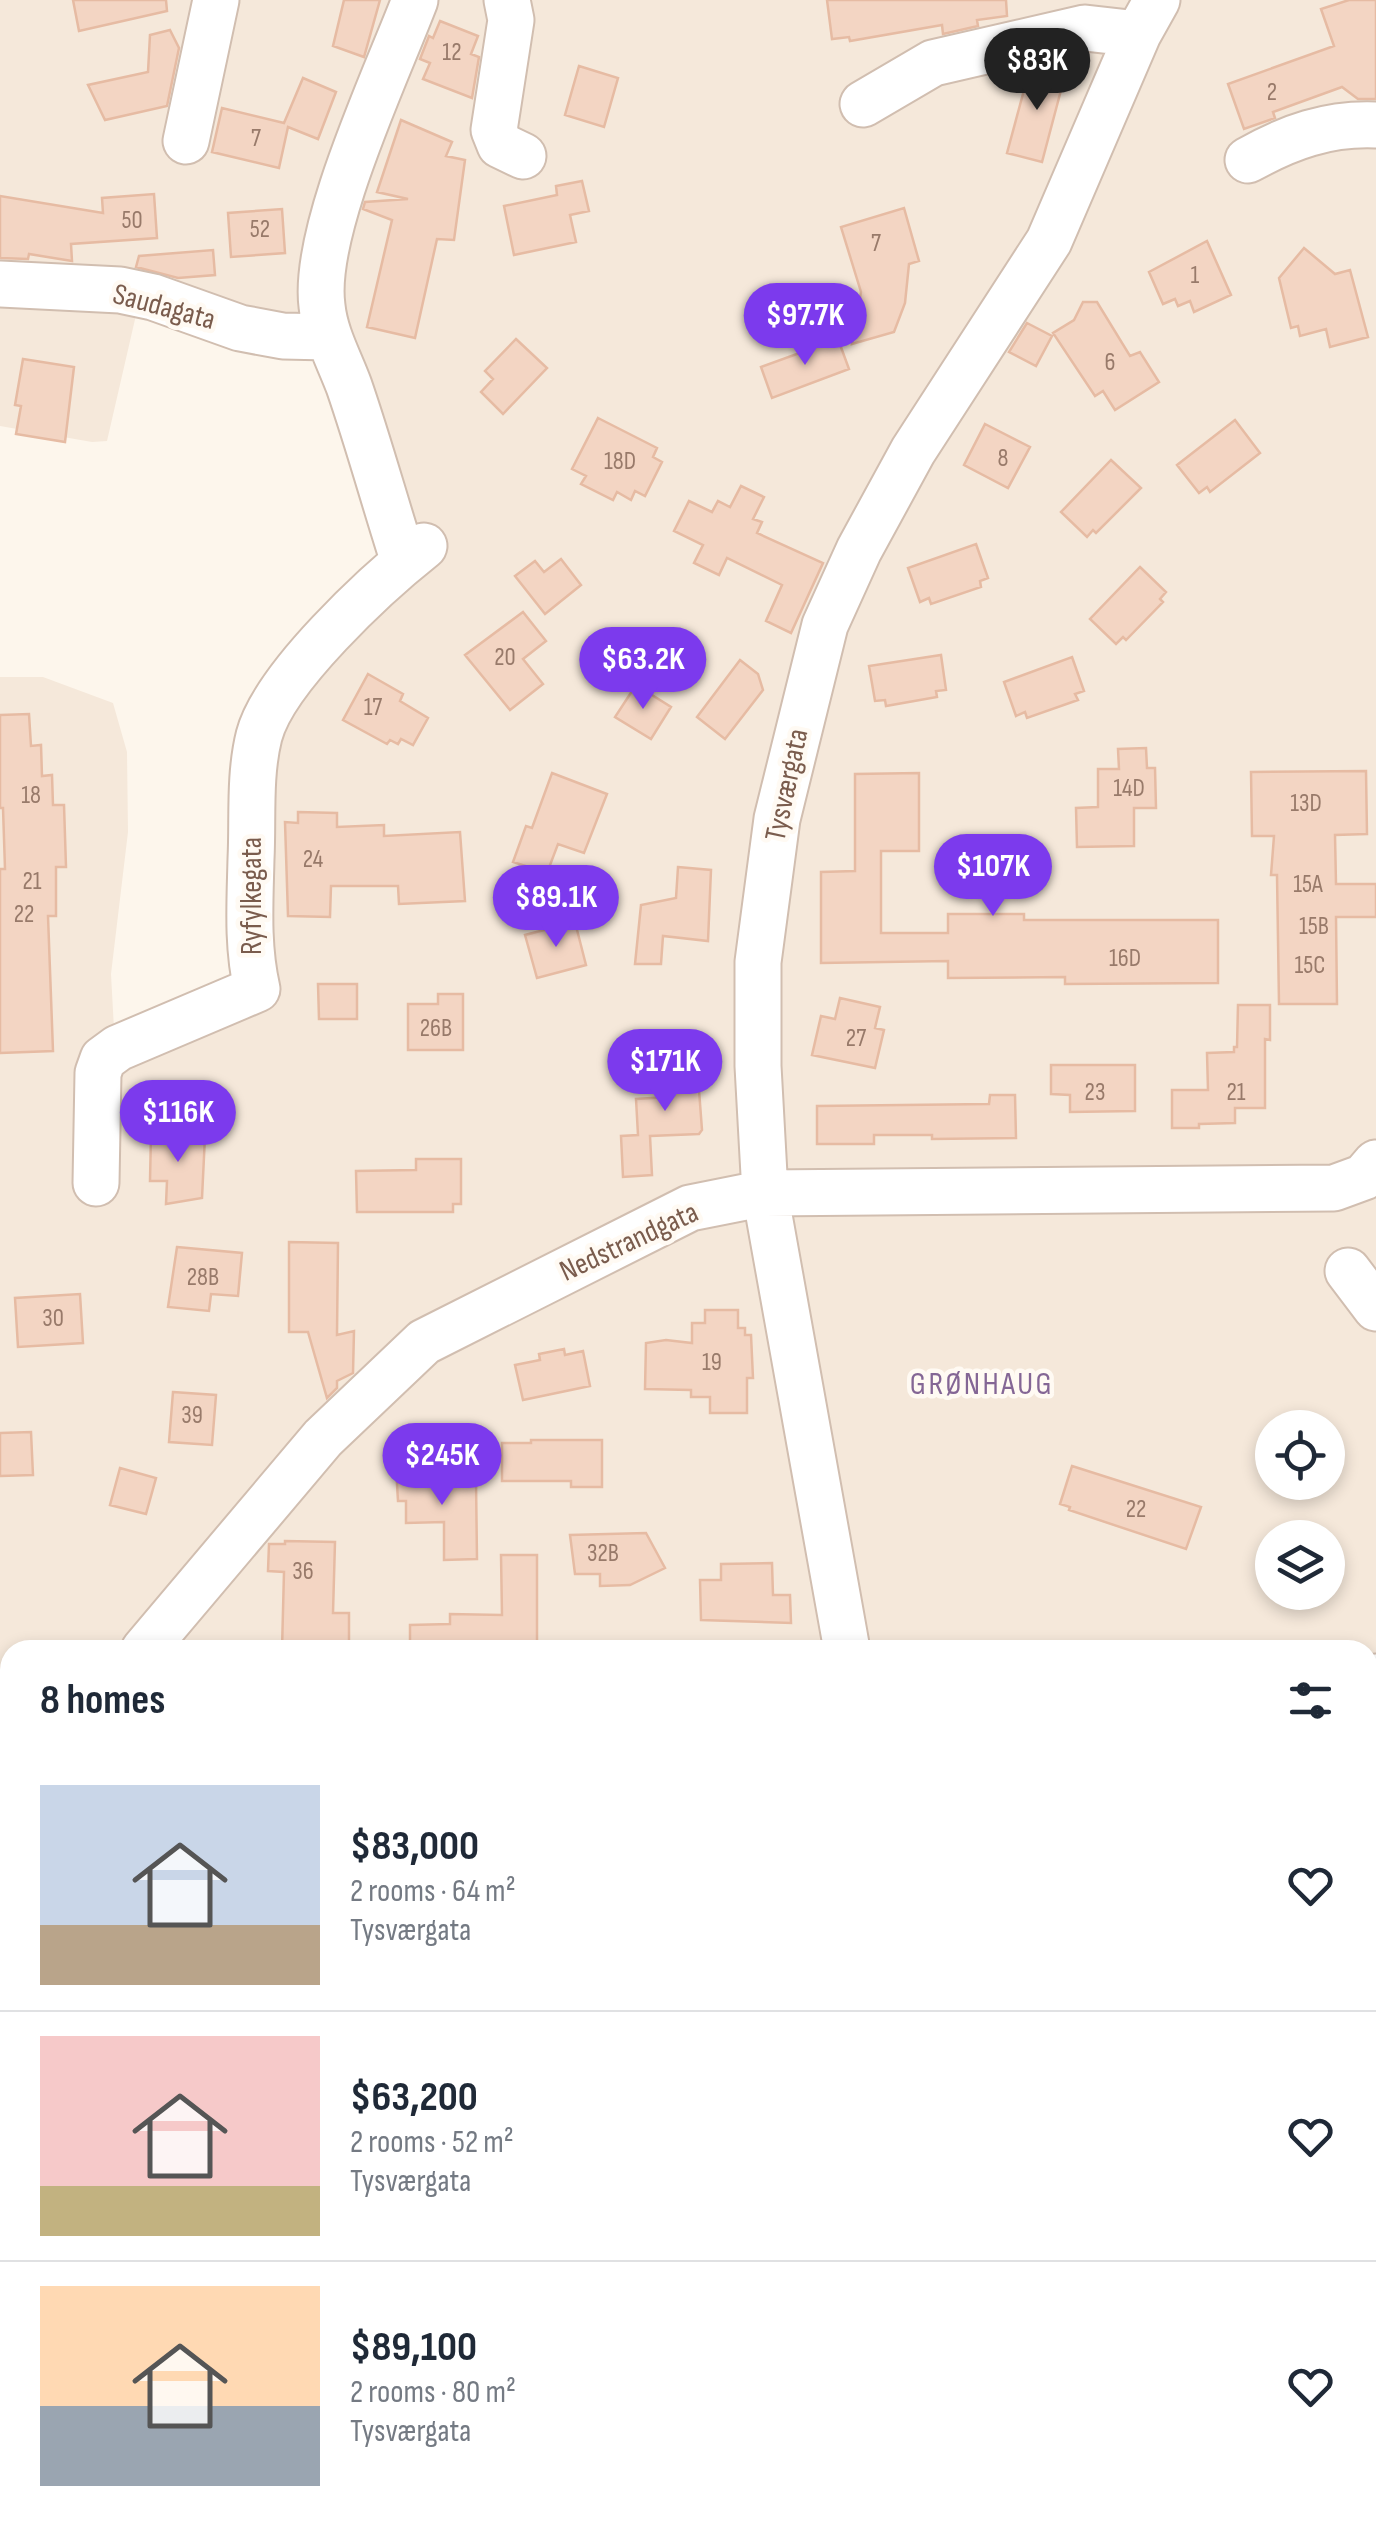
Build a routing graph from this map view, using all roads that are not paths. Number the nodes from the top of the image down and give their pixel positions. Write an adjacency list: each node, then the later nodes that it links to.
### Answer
1 (216, 0): 7 (street)
2 (415, 0): 11 (street, Ryfylkegata)
3 (507, 0): 8 (street)
4 (1147, 17): 5 (street); 14 (street, Tysværgata)
5 (863, 104)
6 (1376, 125): 9 (street)
7 (186, 141)
8 (523, 156)
9 (1248, 160)
10 (0, 284): 11 (street, Saudagata)
11 (328, 336): 13 (street, Ryfylkegata)
12 (1376, 1163): 14 (street, Nedstrandgata)
13 (96, 1183)
14 (766, 1193): 17 (street, Nedstrandgata); 18 (street, Tysværgata)
15 (1348, 1271): 16 (street)
16 (1376, 1308)
17 (152, 1640)
18 (845, 1640)

